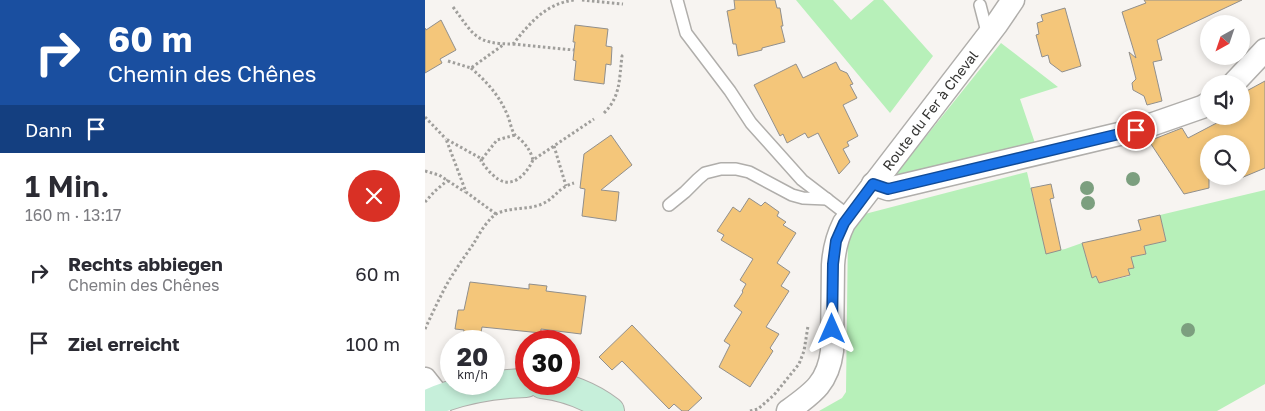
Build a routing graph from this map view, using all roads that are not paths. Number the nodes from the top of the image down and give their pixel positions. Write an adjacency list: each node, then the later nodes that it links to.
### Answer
1 (677, 0): 9 (lane)
2 (1013, 0): 4 (street, Route du Fer à Cheval)
3 (979, 5): 4 (lane)
4 (988, 36): 8 (street, Route du Fer à Cheval)
5 (1265, 50): 6 (street)
6 (1241, 75)
7 (1200, 108): 8 (street)
8 (873, 184): 11 (street, Route du Fer à Cheval)
9 (827, 199): 10 (lane); 11 (lane)
10 (669, 205)
11 (849, 216): 16 (street, Route du Fer à Cheval)
12 (515, 384): 14 (street)
13 (580, 394): 15 (street)
14 (432, 398)
15 (610, 411)
16 (788, 411)

